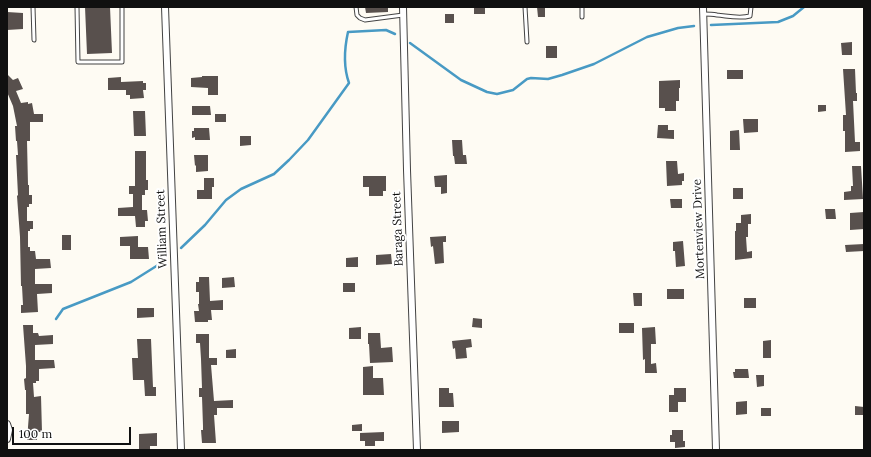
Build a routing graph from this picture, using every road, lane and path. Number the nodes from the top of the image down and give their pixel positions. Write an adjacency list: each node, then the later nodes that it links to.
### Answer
1 (33, 7): 14 (lane)
2 (77, 7): 3 (lane)
3 (122, 7)
4 (165, 7): 18 (street, William Street)
5 (356, 7): 12 (lane)
6 (403, 7): 12 (street, Baraga Street)
7 (525, 7): 15 (lane)
8 (582, 7): 13 (lane)
9 (703, 7): 11 (street, Mortenview Drive)
10 (750, 7): 11 (lane)
11 (703, 14): 20 (street, Mortenview Drive)
12 (403, 16): 19 (street, Baraga Street)
13 (582, 17)
14 (34, 40)
15 (527, 42)
16 (7, 424): 17 (street)
17 (7, 438)
18 (181, 450)
19 (417, 450)
20 (716, 450)

